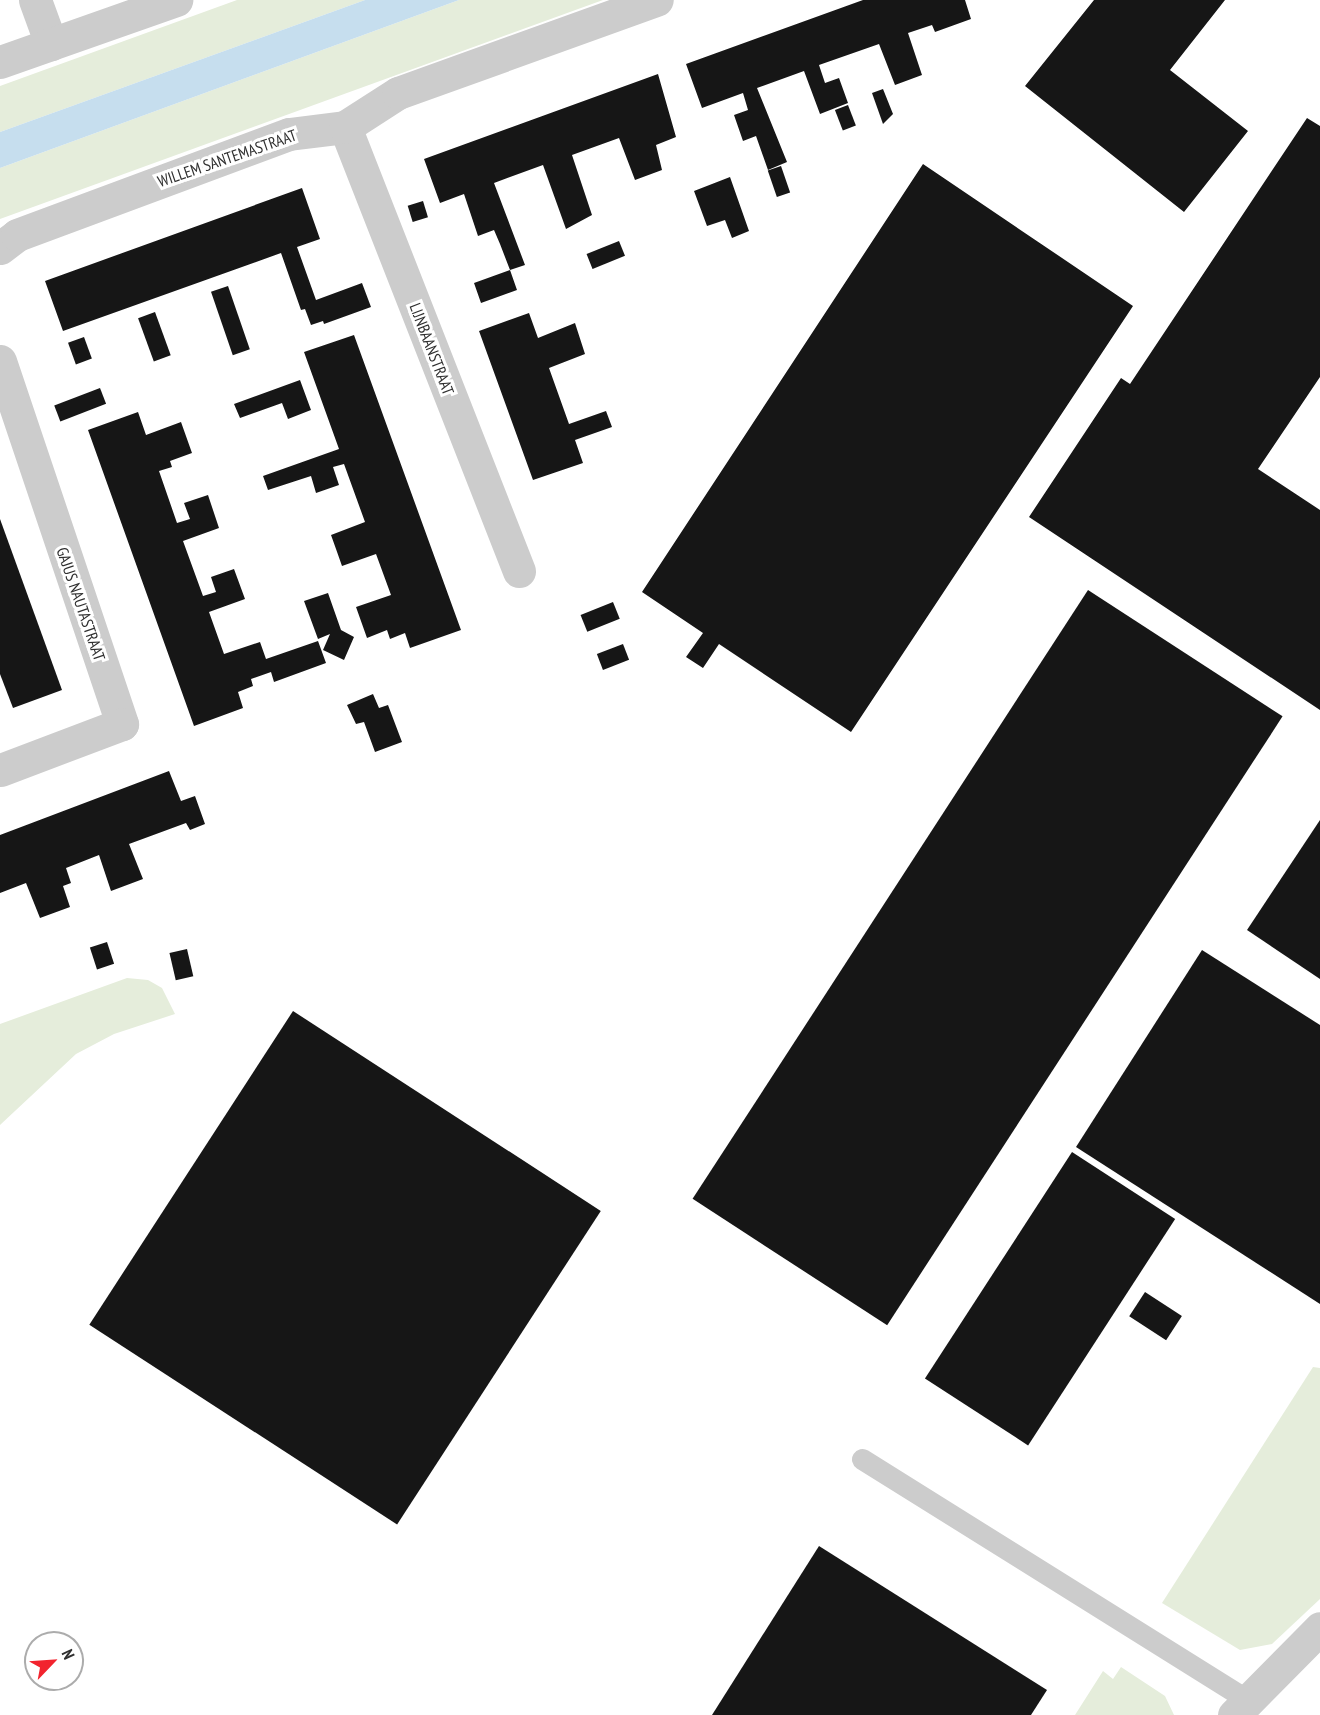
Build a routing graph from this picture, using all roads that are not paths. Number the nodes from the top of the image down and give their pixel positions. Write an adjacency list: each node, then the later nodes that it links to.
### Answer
1 (35, 0): 4 (street)
2 (176, 0): 4 (street)
3 (657, 0): 6 (street, WILLEM SANTEMASTRAAT)
4 (51, 44): 5 (street)
5 (0, 62)
6 (345, 127): 7 (street, WILLEM SANTEMASTRAAT); 9 (street, LIJNBAANSTRAAT)
7 (0, 248)
8 (0, 361): 10 (street, GAJUS NAUTASTRAAT)
9 (519, 571)
10 (0, 770)
11 (862, 1459): 13 (lane)
12 (1320, 1628): 13 (street)
13 (1240, 1708)

